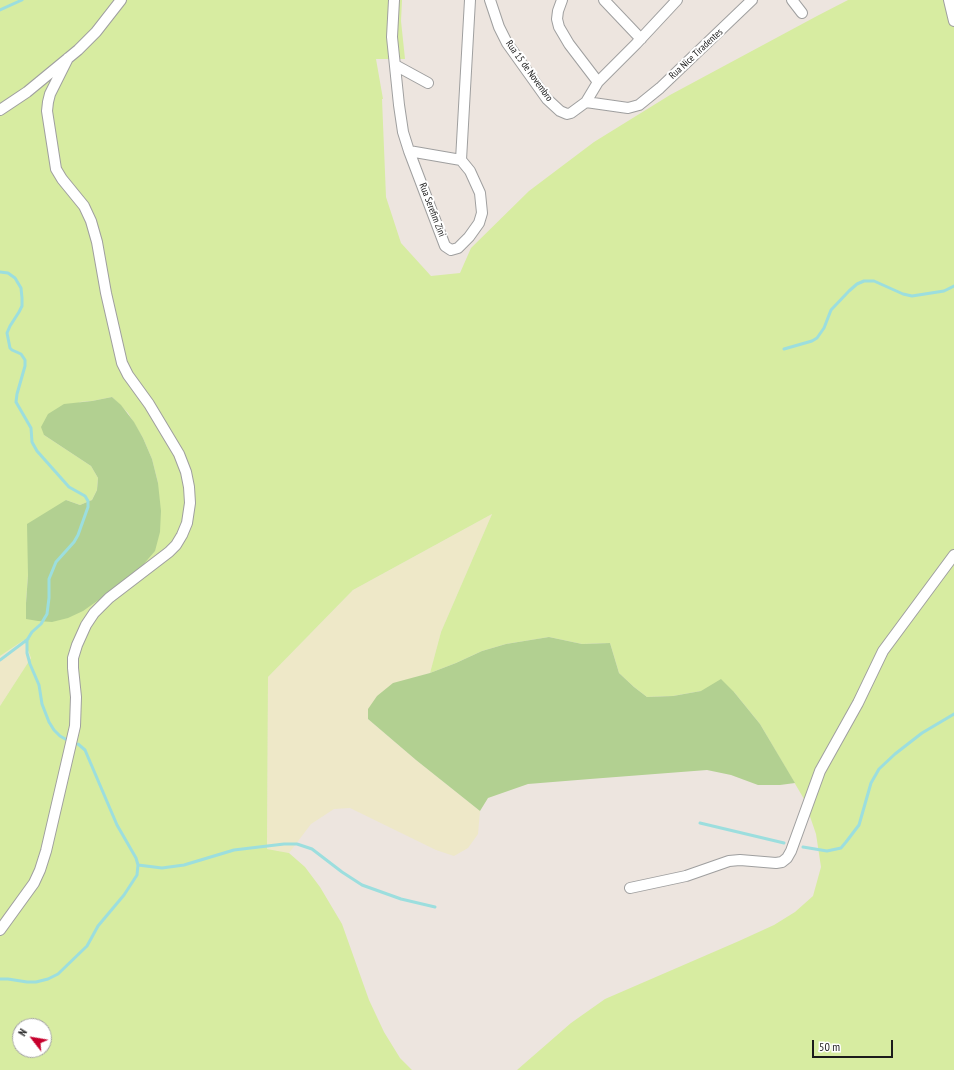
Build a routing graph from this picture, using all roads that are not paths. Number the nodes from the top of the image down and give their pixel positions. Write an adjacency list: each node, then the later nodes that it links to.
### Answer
1 (121, 0): 14 (street)
2 (394, 0): 15 (street, Rua Serefim Zini)
3 (470, 0): 21 (street)
4 (490, 0): 18 (street, Rua 15 de Novembro)
5 (562, 0): 16 (street)
6 (604, 0): 13 (street)
7 (677, 0): 13 (street)
8 (752, 0): 18 (street, Rua Nice Tiradentes)
9 (792, 0): 11 (street)
10 (949, 0): 12 (street)
11 (802, 13)
12 (954, 21)
13 (641, 39): 16 (street)
14 (68, 58): 19 (street); 24 (street)
15 (396, 65): 17 (street); 20 (street, Rua Serefim Zini)
16 (598, 82): 18 (street)
17 (428, 83)
18 (586, 102)
19 (0, 110)
20 (410, 151): 21 (street); 21 (street, Rua Serefim Zini)
21 (461, 160)
22 (954, 555): 23 (street)
23 (630, 888)
24 (0, 930)

